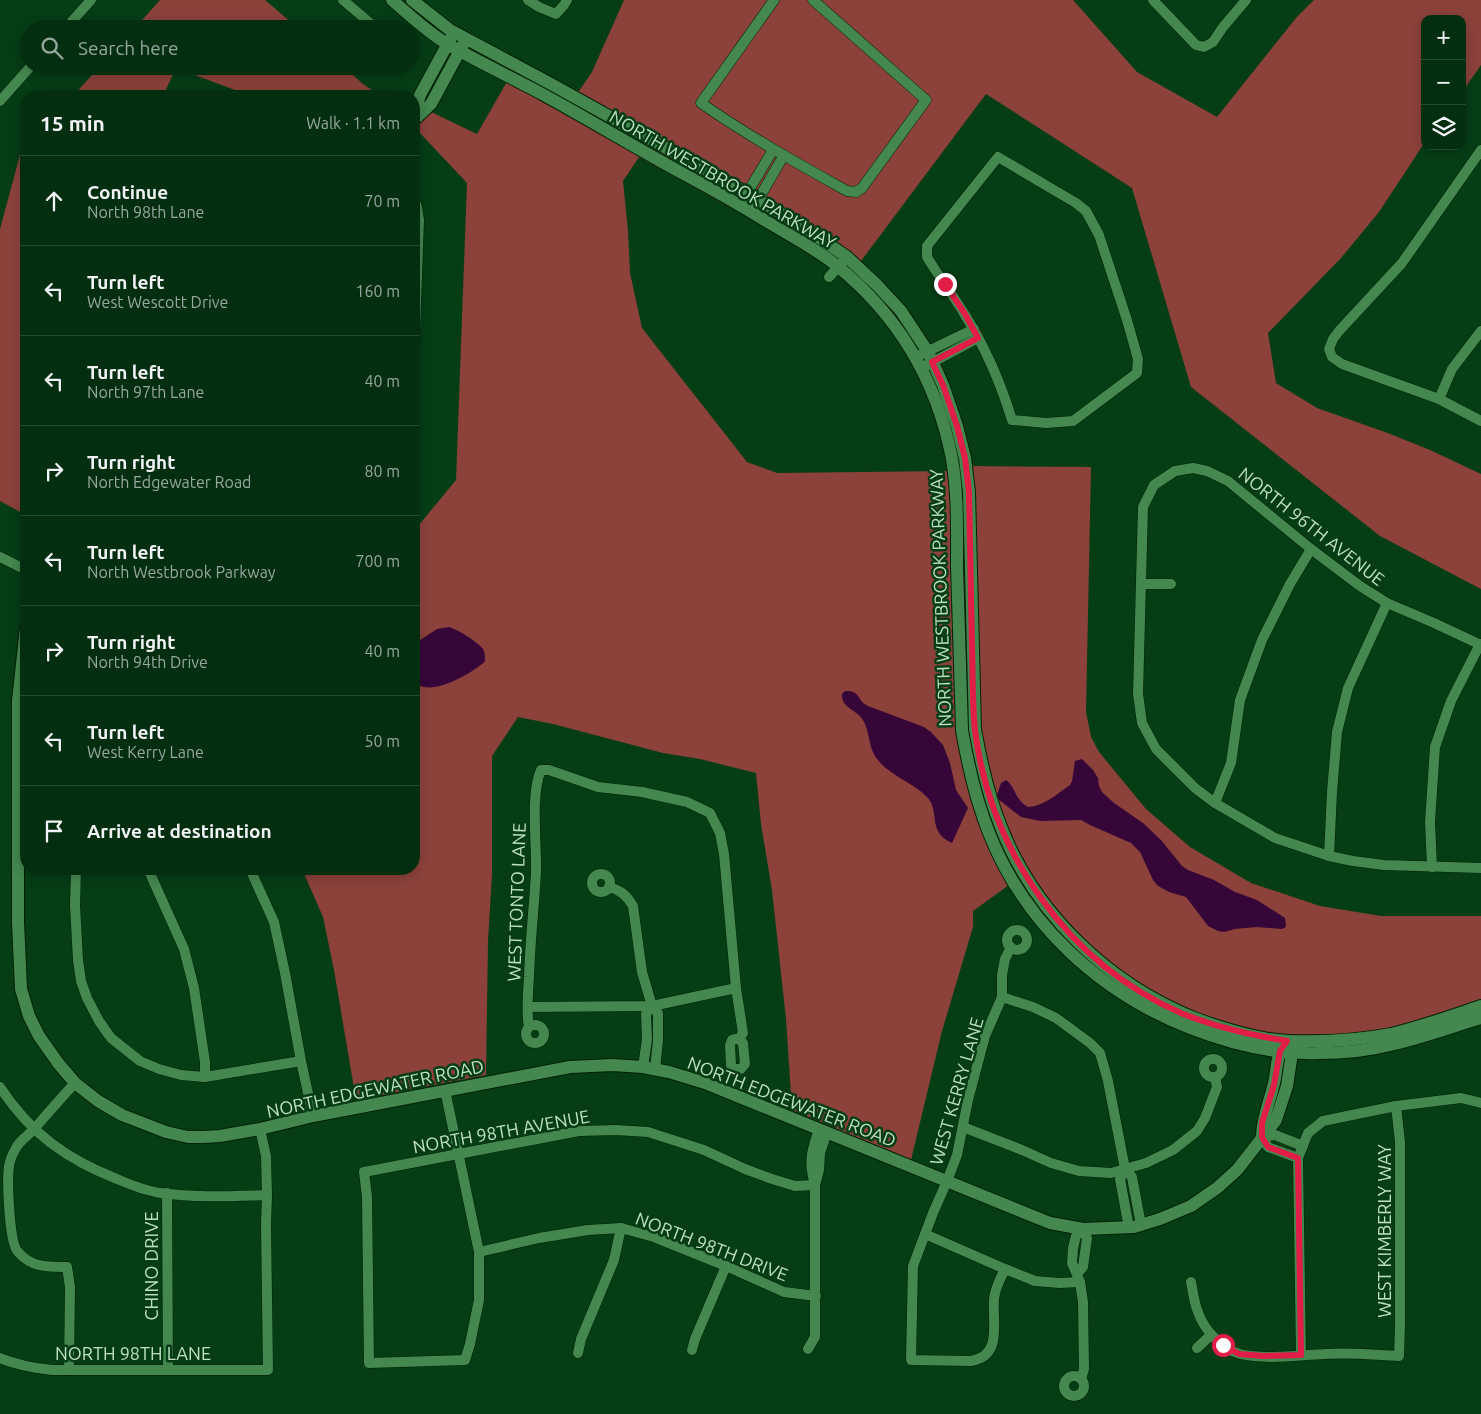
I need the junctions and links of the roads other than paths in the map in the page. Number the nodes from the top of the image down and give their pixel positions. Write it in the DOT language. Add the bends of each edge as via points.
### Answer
graph roads {
  1 [pos="91,0"];
  2 [pos="343,0"];
  3 [pos="392,0"];
  4 [pos="412,0"];
  5 [pos="528,0"];
  6 [pos="566,0"];
  7 [pos="774,0"];
  8 [pos="813,0"];
  9 [pos="1153,0"];
  10 [pos="1246,0"];
  11 [pos="73,20"];
  12 [pos="366,20"];
  13 [pos="416,20"];
  14 [pos="420,23"];
  15 [pos="454,32"];
  16 [pos="466,39"];
  17 [pos="448,44"];
  18 [pos="460,51"];
  19 [pos="24,75"];
  20 [pos="420,95"];
  21 [pos="0,101"];
  22 [pos="420,114"];
  23 [pos="773,150"];
  24 [pos="1480,153"];
  25 [pos="784,155"];
  26 [pos="753,197"];
  27 [pos="746,209"];
  28 [pos="843,262"];
  29 [pos="829,277"];
  30 [pos="1481,331"];
  31 [pos="976,333"];
  32 [pos="924,360"];
  33 [pos="1439,400"];
  34 [pos="1481,421"];
  35 [pos="965,458"];
  36 [pos="952,460"];
  37 [pos="957,539"];
  38 [pos="970,540"];
  39 [pos="1311,550"];
  40 [pos="0,556"];
  41 [pos="20,567"];
  42 [pos="1141,584"];
  43 [pos="1171,584"];
  44 [pos="1387,603"];
  45 [pos="966,643"];
  46 [pos="1480,644"];
  47 [pos="20,683"];
  48 [pos="20,744"];
  49 [pos="1215,804"];
  50 [pos="1329,856"];
  51 [pos="1432,867"];
  52 [pos="1481,868"];
  53 [pos="20,875"];
  54 [pos="76,875"];
  55 [pos="151,875"];
  56 [pos="253,875"];
  57 [pos="609,887"];
  58 [pos="1011,947"];
  59 [pos="736,988"];
  60 [pos="1002,997"];
  61 [pos="652,1006"];
  62 [pos="1481,1006"];
  63 [pos="528,1007"];
  64 [pos="1481,1018"];
  65 [pos="529,1027"];
  66 [pos="739,1039"];
  67 [pos="1286,1048"];
  68 [pos="301,1061"];
  69 [pos="649,1068"];
  70 [pos="1215,1077"];
  71 [pos="205,1078"];
  72 [pos="75,1083"];
  73 [pos="0,1087"];
  74 [pos="445,1090"];
  75 [pos="1481,1103"];
  76 [pos="1396,1106"];
  77 [pos="313,1116"];
  78 [pos="964,1127"];
  79 [pos="34,1129"];
  80 [pos="260,1130"];
  81 [pos="823,1130"];
  82 [pos="1262,1137"];
  83 [pos="1303,1146"];
  84 [pos="458,1154"];
  85 [pos="1298,1158"];
  86 [pos="1125,1169"];
  87 [pos="947,1181"];
  88 [pos="815,1185"];
  89 [pos="167,1193"];
  90 [pos="267,1195"];
  91 [pos="1135,1227"];
  92 [pos="621,1228"];
  93 [pos="1083,1229"];
  94 [pos="925,1234"];
  95 [pos="479,1252"];
  96 [pos="726,1266"];
  97 [pos="1005,1270"];
  98 [pos="1078,1278"];
  99 [pos="1191,1282"];
  100 [pos="816,1296"];
  101 [pos="1211,1335"];
  102 [pos="1197,1348"];
  103 [pos="692,1350"];
  104 [pos="808,1350"];
  105 [pos="578,1354"];
  106 [pos="1301,1355"];
  107 [pos="0,1358"];
  108 [pos="168,1369"];
  109 [pos="69,1370"];
  110 [pos="1081,1379"];
  1 -- 11 [label="street"];
  2 -- 12 [label="street"];
  3 -- 13 [label="street, NORTH WESTBROOK PARKWAY"];
  4 -- 15 [label="street, NORTH WESTBROOK PARKWAY"];
  5 -- 6 [label="street" via="556,14"];
  7 -- 23 [label="street" via="701,103"];
  8 -- 25 [label="street" via="926,100 856,192 847,191"];
  9 -- 10 [label="street" via="1196,45 1204,47 1213,42"];
  14 -- 17 [label="street, NORTH WESTBROOK PARKWAY"];
  15 -- 16 [label="street, NORTH WESTBROOK PARKWAY"];
  15 -- 17 [label="street"];
  16 -- 18 [label="street"];
  16 -- 26 [label="street, NORTH WESTBROOK PARKWAY"];
  17 -- 18 [label="street, NORTH WESTBROOK PARKWAY"];
  17 -- 20 [label="street"];
  18 -- 22 [label="street" via="430,104"];
  18 -- 27 [label="street, NORTH WESTBROOK PARKWAY"];
  19 -- 21 [label="street"];
  23 -- 25 [label="street"];
  23 -- 26 [label="street"];
  24 -- 33 [label="street" via="1402,263 1339,331 1329,349 1342,364"];
  25 -- 26 [label="street"];
  26 -- 27 [label="street"];
  26 -- 28 [label="street, NORTH WESTBROOK PARKWAY" via="805,228"];
  27 -- 28 [label="street, NORTH WESTBROOK PARKWAY"];
  28 -- 29 [label="street"];
  28 -- 32 [label="street, NORTH WESTBROOK PARKWAY" via="877,285 901,311"];
  30 -- 33 [label="street" via="1452,369"];
  31 -- 31 [label="street" via="1012,420 1073,421 1137,373 1138,359 1127,320 1100,235 1086,211 998,158 927,246 927,257"];
  31 -- 32 [label="street"];
  32 -- 35 [label="street, NORTH WESTBROOK PARKWAY" via="951,406"];
  32 -- 36 [label="street, NORTH WESTBROOK PARKWAY"];
  33 -- 34 [label="street"];
  35 -- 36 [label="street"];
  35 -- 38 [label="street, NORTH WESTBROOK PARKWAY"];
  36 -- 37 [label="street, NORTH WESTBROOK PARKWAY"];
  37 -- 38 [label="street"];
  37 -- 45 [label="street, NORTH WESTBROOK PARKWAY"];
  38 -- 45 [label="street, NORTH WESTBROOK PARKWAY"];
  39 -- 42 [label="street, NORTH 96TH AVENUE" via="1228,481 1193,468 1176,471 1154,485 1143,507"];
  39 -- 44 [label="street, NORTH 96TH AVENUE"];
  39 -- 49 [label="street" via="1262,640 1240,700 1231,762"];
  40 -- 41 [label="street"];
  42 -- 43 [label="street"];
  42 -- 49 [label="street" via="1138,694 1142,723 1156,749"];
  44 -- 46 [label="street, NORTH 96TH AVENUE"];
  44 -- 50 [label="street" via="1348,688 1337,732"];
  45 -- 67 [label="street, NORTH WESTBROOK PARKWAY" via="979,755 992,802 1014,855 1054,915 1099,962 1140,991 1206,1022 1258,1036"];
  46 -- 51 [label="street" via="1451,701 1435,747 1430,822"];
  47 -- 48 [label="street, NORTH EDGEWATER ROAD"];
  49 -- 50 [label="street" via="1275,838"];
  50 -- 51 [label="street" via="1384,865"];
  51 -- 52 [label="street"];
  53 -- 72 [label="street, NORTH EDGEWATER ROAD" via="21,989 29,1016 40,1036"];
  54 -- 71 [label="street" via="81,981 99,1021 111,1038 140,1061 181,1075"];
  55 -- 71 [label="street" via="184,949 194,988"];
  56 -- 68 [label="street" via="274,922"];
  57 -- 61 [label="street" via="618,889 633,906 642,972"];
  58 -- 60 [label="street, WEST KERRY LANE" via="1002,974"];
  59 -- 61 [label="street"];
  59 -- 63 [label="street, WEST TONTO LANE" via="724,854 720,834 710,814 687,802 598,787 541,770 537,779 536,872"];
  59 -- 66 [label="street" via="743,1033"];
  60 -- 78 [label="street, WEST KERRY LANE" via="985,1036"];
  60 -- 86 [label="street" via="1056,1018 1100,1053"];
  61 -- 63 [label="street"];
  61 -- 69 [label="street" via="658,1013 658,1040"];
  62 -- 67 [label="street, NORTH WESTBROOK PARKWAY" via="1391,1034"];
  63 -- 65 [label="street, WEST TONTO LANE"];
  64 -- 67 [label="street, NORTH WESTBROOK PARKWAY" via="1390,1046 1340,1052"];
  67 -- 82 [label="street, NORTH EDGEWATER ROAD" via="1262,1123"];
  68 -- 71 [label="street"];
  68 -- 77 [label="street"];
  69 -- 74 [label="street, NORTH EDGEWATER ROAD" via="613,1065 570,1067"];
  69 -- 81 [label="street, NORTH EDGEWATER ROAD" via="705,1083"];
  70 -- 86 [label="street" via="1217,1088 1197,1131 1172,1150"];
  72 -- 79 [label="street"];
  72 -- 80 [label="street, NORTH EDGEWATER ROAD" via="122,1115 166,1132 203,1137"];
  73 -- 79 [label="street" via="17,1112"];
  74 -- 77 [label="street, NORTH EDGEWATER ROAD"];
  74 -- 84 [label="street"];
  75 -- 76 [label="street" via="1461,1098"];
  76 -- 83 [label="street" via="1323,1121 1308,1133"];
  76 -- 106 [label="street, WEST KIMBERLY WAY" via="1400,1142 1398,1356"];
  77 -- 80 [label="street, NORTH EDGEWATER ROAD"];
  78 -- 86 [label="street" via="1050,1163 1079,1171 1111,1173"];
  78 -- 87 [label="street, WEST KERRY LANE"];
  79 -- 89 [label="street" via="64,1153 98,1172"];
  79 -- 109 [label="street" via="16,1146 9,1164 10,1218 16,1250 25,1259 53,1268 67,1267 70,1287"];
  80 -- 90 [label="street" via="266,1156"];
  81 -- 87 [label="street, NORTH EDGEWATER ROAD"];
  81 -- 88 [label="street"];
  82 -- 83 [label="street" via="1274,1135"];
  82 -- 85 [label="street" via="1268,1147"];
  82 -- 91 [label="street, NORTH EDGEWATER ROAD" via="1237,1170 1217,1188 1191,1206"];
  83 -- 85 [label="street"];
  84 -- 88 [label="street, NORTH 98TH AVENUE" via="579,1131 648,1132 704,1150 772,1179 795,1186"];
  84 -- 95 [label="street"];
  84 -- 95 [label="street, NORTH 98TH AVENUE" via="364,1172 369,1363 464,1360 479,1300"];
  85 -- 106 [label="street"];
  86 -- 91 [label="street" via="1132,1177"];
  87 -- 93 [label="street, NORTH EDGEWATER ROAD" via="1050,1223"];
  87 -- 94 [label="street, WEST KERRY LANE"];
  88 -- 100 [label="street"];
  89 -- 90 [label="street"];
  89 -- 108 [label="street, CHINO DRIVE"];
  90 -- 108 [label="street, NORTH 98TH LANE" via="268,1370"];
  91 -- 93 [label="street, NORTH EDGEWATER ROAD"];
  92 -- 95 [label="street, NORTH 98TH DRIVE" via="539,1238"];
  92 -- 96 [label="street, NORTH 98TH DRIVE" via="654,1237"];
  92 -- 105 [label="street" via="614,1260 581,1339"];
  93 -- 98 [label="street" via="1076,1236 1073,1248 1072,1263"];
  94 -- 97 [label="street"];
  94 -- 97 [label="street, WEST KERRY LANE" via="913,1266 910,1360 978,1360 986,1355 994,1336 996,1289"];
  96 -- 100 [label="street, NORTH 98TH DRIVE" via="784,1292"];
  96 -- 103 [label="street"];
  97 -- 98 [label="street" via="1035,1281 1059,1284"];
  98 -- 110 [label="street" via="1084,1332"];
  99 -- 101 [label="street" via="1197,1311"];
  100 -- 104 [label="street" via="816,1336"];
  101 -- 102 [label="street"];
  101 -- 106 [label="street" via="1239,1354"];
  107 -- 109 [label="street, NORTH 98TH LANE" via="34,1368"];
  108 -- 109 [label="street, NORTH 98TH LANE"];
}
